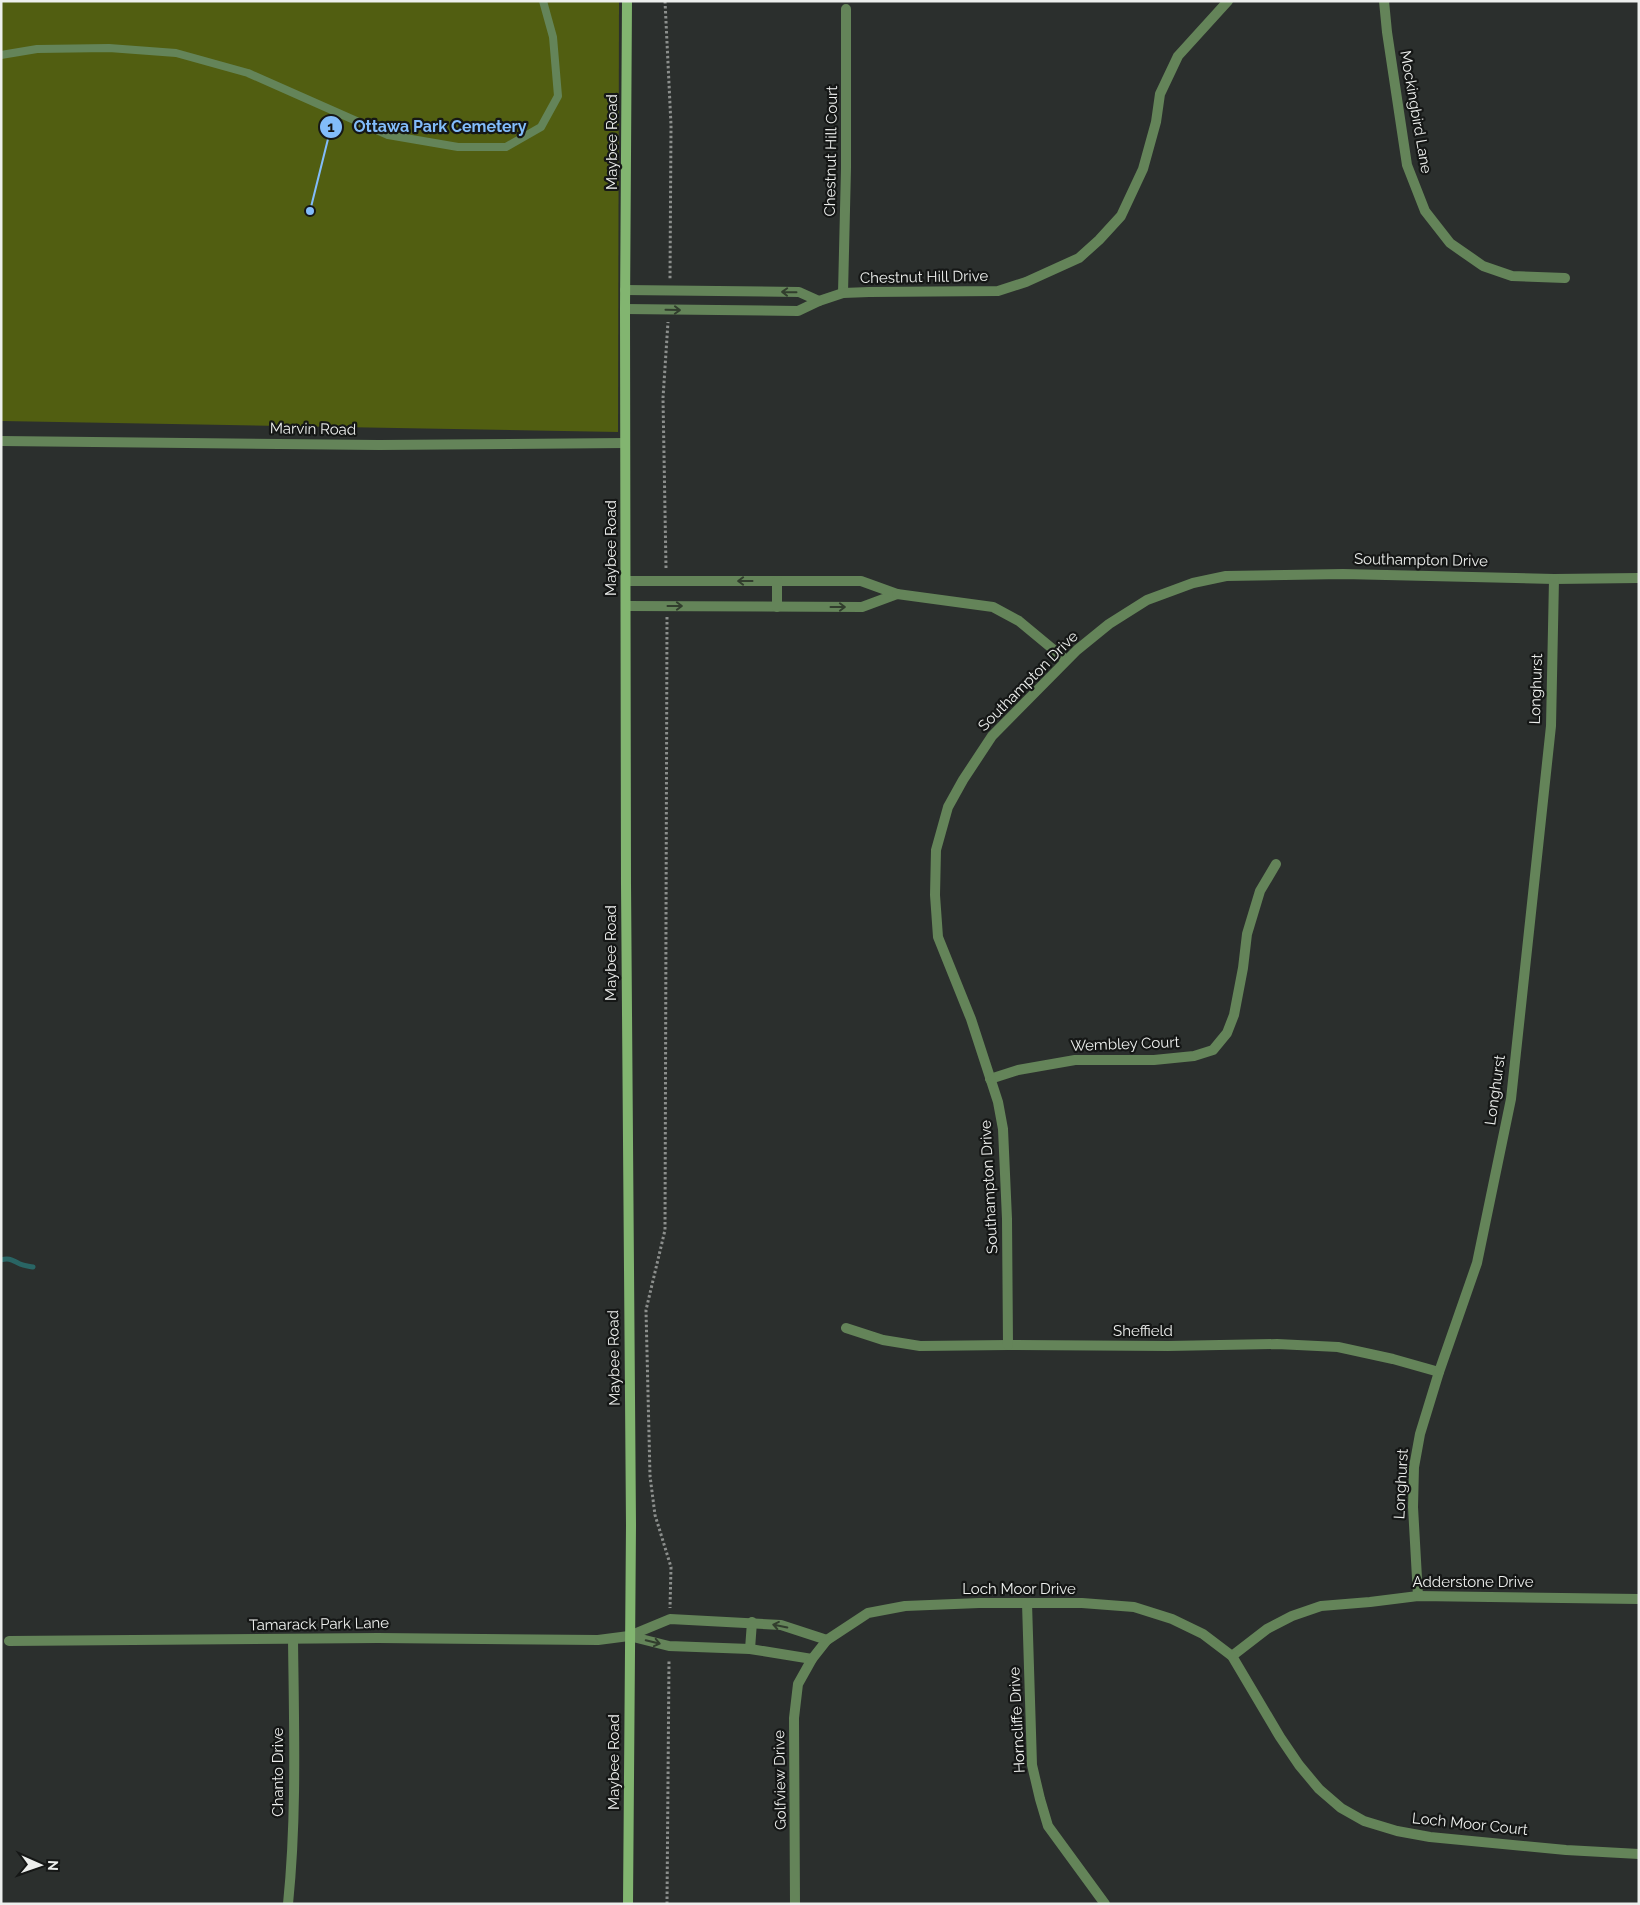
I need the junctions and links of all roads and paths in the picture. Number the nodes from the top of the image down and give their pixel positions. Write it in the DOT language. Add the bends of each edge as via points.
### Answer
graph roads {
  1 [pos="543,1"];
  2 [pos="627,1"];
  3 [pos="664,1"];
  4 [pos="1228,1"];
  5 [pos="1384,1"];
  6 [pos="846,9"];
  7 [pos="1,55"];
  8 [pos="1565,278"];
  9 [pos="625,290"];
  10 [pos="670,291"];
  11 [pos="734,291"];
  12 [pos="843,294"];
  13 [pos="819,301"];
  14 [pos="625,309"];
  15 [pos="669,310"];
  16 [pos="735,310"];
  17 [pos="1,441"];
  18 [pos="625,443"];
  19 [pos="1639,578"];
  20 [pos="1554,579"];
  21 [pos="626,581"];
  22 [pos="666,581"];
  23 [pos="776,581"];
  24 [pos="897,594"];
  25 [pos="626,606"];
  26 [pos="667,606"];
  27 [pos="777,606"];
  28 [pos="1066,660"];
  29 [pos="1276,864"];
  30 [pos="990,1079"];
  31 [pos="846,1328"];
  32 [pos="1008,1345"];
  33 [pos="1439,1372"];
  34 [pos="1418,1596"];
  35 [pos="1639,1600"];
  36 [pos="1027,1603"];
  37 [pos="670,1619"];
  38 [pos="752,1622"];
  39 [pos="629,1636"];
  40 [pos="293,1639"];
  41 [pos="827,1640"];
  42 [pos="9,1641"];
  43 [pos="669,1646"];
  44 [pos="750,1649"];
  45 [pos="1232,1656"];
  46 [pos="812,1659"];
  47 [pos="1639,1854"];
  48 [pos="288,1904"];
  49 [pos="628,1904"];
  50 [pos="667,1904"];
  51 [pos="795,1904"];
  52 [pos="1105,1904"];
  1 -- 7 [label="lane" via="553,36 558,96 541,127 506,146 458,147 388,135 248,73 176,53 110,48 37,49"];
  2 -- 9 [label="main road, Maybee Road"];
  3 -- 10 [label="path" via="671,125"];
  4 -- 12 [label="street, Chestnut Hill Drive" via="1178,56 1160,94 1143,168 1121,216 1079,258 998,291"];
  5 -- 8 [label="street, Mockingbird Lane" via="1408,165 1425,211 1450,243 1483,266 1512,276"];
  6 -- 12 [label="street, Chestnut Hill Court"];
  9 -- 10 [label="street"];
  9 -- 14 [label="main road, Maybee Road"];
  10 -- 11 [label="street"];
  13 -- 11 [label="street, one-way" via="800,292"];
  11 -- 16 [label="street"];
  12 -- 13 [label="street, Chestnut Hill Drive"];
  13 -- 16 [label="street, Chestnut Hill Drive" via="798,311"];
  14 -- 15 [label="street, Chestnut Hill Drive"];
  14 -- 18 [label="main road, Maybee Road"];
  15 -- 16 [label="street, Chestnut Hill Drive, one-way"];
  15 -- 22 [label="path" via="663,398"];
  17 -- 18 [label="street, Marvin Road" via="379,445"];
  18 -- 21 [label="main road, Maybee Road"];
  19 -- 20 [label="street, Southampton Drive"];
  20 -- 28 [label="street, Southampton Drive" via="1343,574 1226,576 1193,583 1146,600 1109,624"];
  20 -- 33 [label="street, Longhurst" via="1551,726 1511,1099 1477,1263"];
  21 -- 22 [label="street"];
  21 -- 25 [label="main road, Maybee Road"];
  23 -- 22 [label="street, one-way"];
  23 -- 24 [label="street" via="861,582"];
  23 -- 27 [label="street"];
  27 -- 24 [label="street, one-way" via="862,607"];
  24 -- 28 [label="street" via="993,607 1020,621"];
  25 -- 26 [label="street"];
  25 -- 39 [label="main road, Maybee Road"];
  26 -- 27 [label="street, one-way"];
  26 -- 37 [label="path" via="666,1230 646,1310 650,1476 655,1515 671,1566"];
  28 -- 30 [label="street, Southampton Drive" via="992,736 948,807 936,850 938,936"];
  29 -- 30 [label="street, Wembley Court" via="1260,891 1247,934 1228,1034 1213,1050 1194,1056 1154,1060 1075,1060 1018,1070"];
  30 -- 32 [label="street, Southampton Drive" via="1003,1129"];
  31 -- 32 [label="street, Sheffield" via="883,1340 920,1346"];
  32 -- 33 [label="street, Sheffield" via="1276,1344 1338,1347"];
  33 -- 34 [label="street, Longhurst" via="1420,1434 1414,1467 1414,1554"];
  34 -- 35 [label="street, Adderstone Drive"];
  34 -- 45 [label="street, Adderstone Drive" via="1321,1606 1266,1629"];
  36 -- 41 [label="street, Loch Moor Drive" via="905,1606 868,1613"];
  36 -- 45 [label="street, Loch Moor Drive" via="1134,1607 1172,1619 1203,1634"];
  36 -- 52 [label="street, Horncliffe Drive" via="1032,1765 1040,1799 1048,1826"];
  37 -- 38 [label="street"];
  37 -- 39 [label="street"];
  41 -- 38 [label="street, one-way" via="781,1625"];
  38 -- 44 [label="street"];
  39 -- 40 [label="street, Tamarack Park Lane" via="598,1640"];
  39 -- 43 [label="street, one-way"];
  39 -- 49 [label="main road, Maybee Road"];
  40 -- 42 [label="street, Tamarack Park Lane"];
  40 -- 48 [label="street, Chanto Drive" via="294,1758"];
  41 -- 46 [label="street, Loch Moor Drive"];
  43 -- 44 [label="street"];
  43 -- 50 [label="path"];
  44 -- 46 [label="street"];
  45 -- 47 [label="street, Loch Moor Court" via="1299,1765 1319,1790 1364,1821 1430,1837"];
  46 -- 51 [label="street, Golfview Drive" via="798,1684 794,1718"];
}
